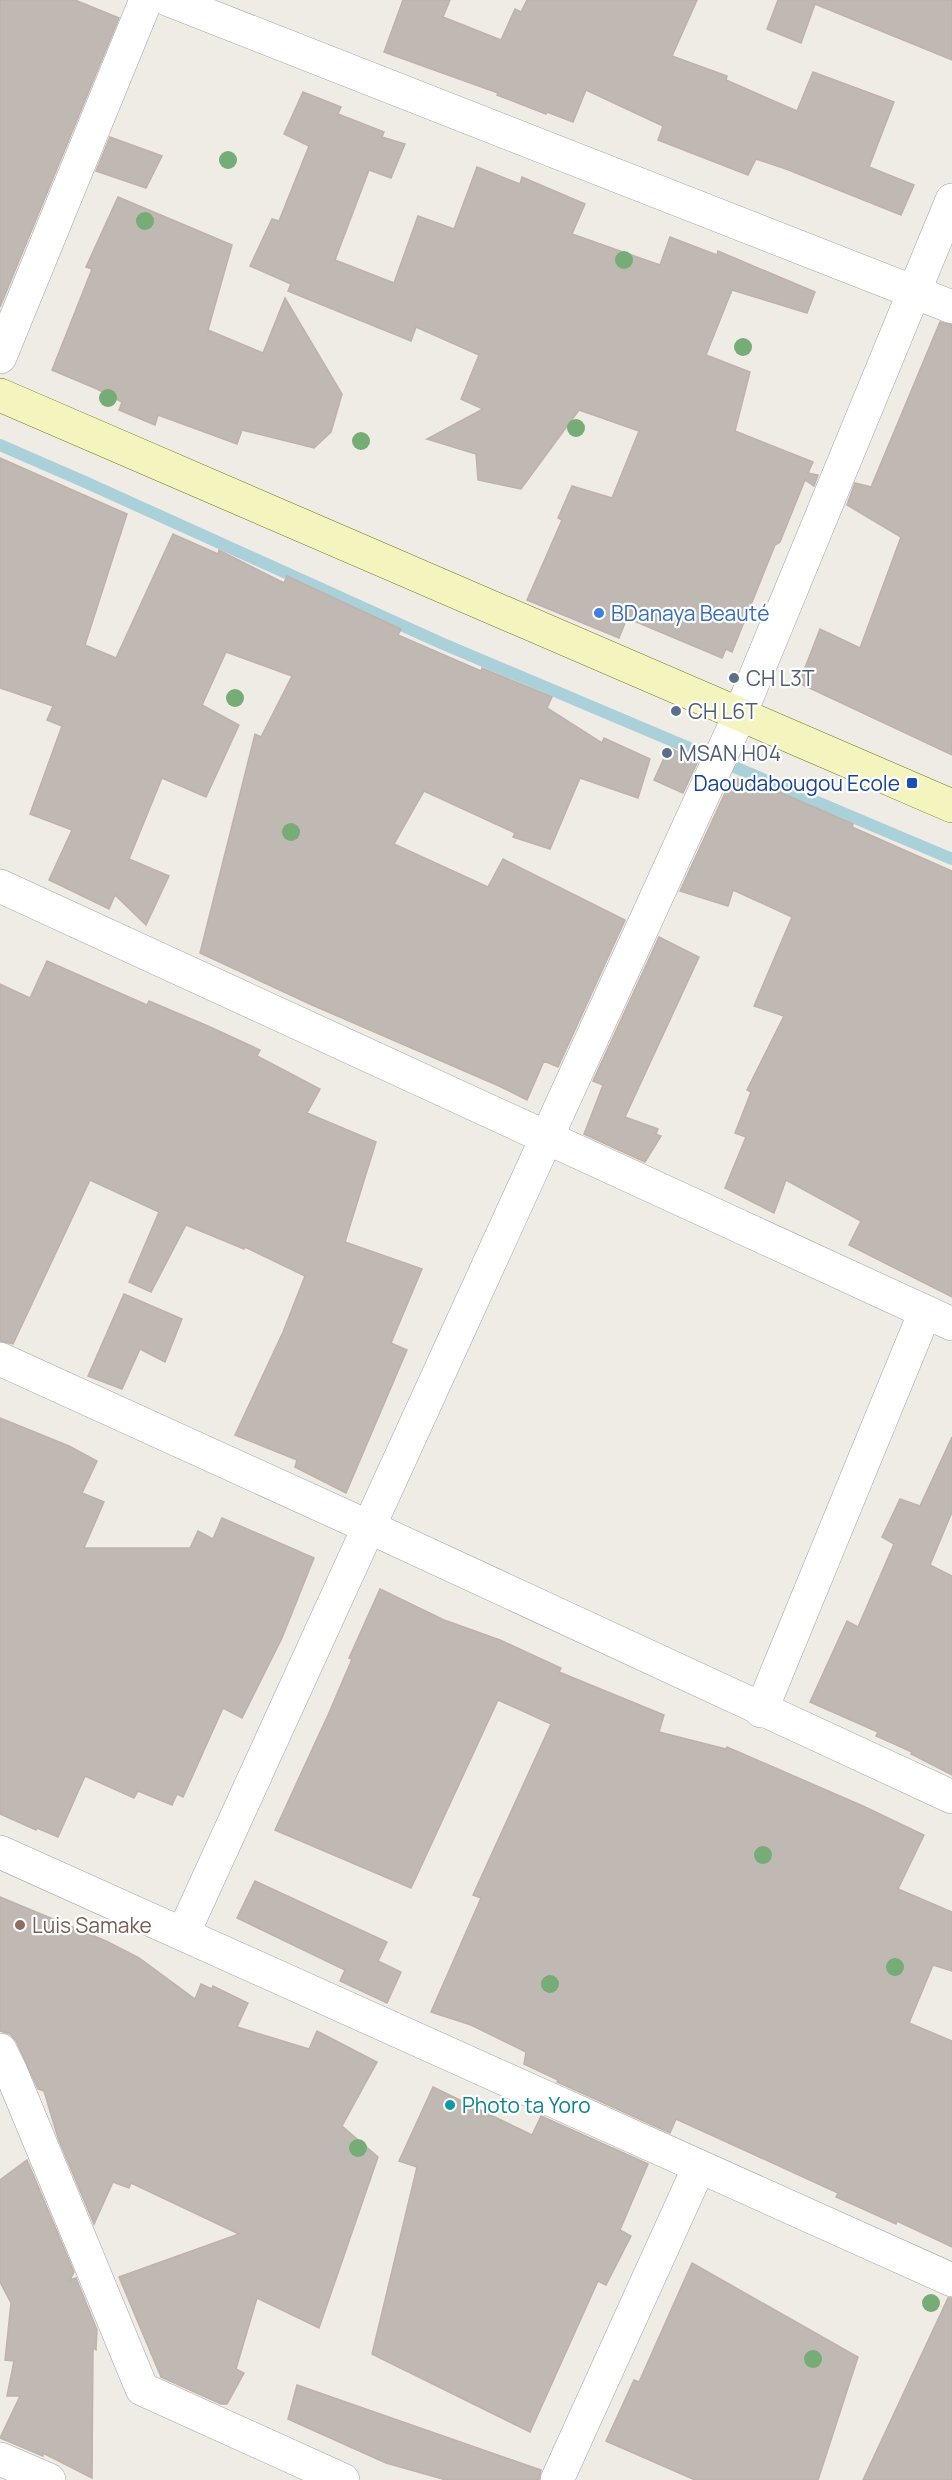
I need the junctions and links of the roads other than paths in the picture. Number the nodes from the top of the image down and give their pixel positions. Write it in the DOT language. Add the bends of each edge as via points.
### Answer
graph roads {
  1 [pos="146,0"];
  2 [pos="169,0"];
  3 [pos="952,201"];
  4 [pos="915,293"];
  5 [pos="952,308"];
  6 [pos="0,357"];
  7 [pos="0,395"];
  8 [pos="740,714"];
  9 [pos="952,806"];
  10 [pos="0,886"];
  11 [pos="548,1139"];
  12 [pos="938,1318"];
  13 [pos="0,1359"];
  14 [pos="371,1528"];
  15 [pos="761,1711"];
  16 [pos="952,1797"];
  17 [pos="0,1852"];
  18 [pos="183,1935"];
  19 [pos="4,2063"];
  20 [pos="699,2167"];
  21 [pos="952,2280"];
  22 [pos="0,2459"];
  23 [pos="49,2480"];
  24 [pos="343,2480"];
  25 [pos="557,2480"];
  1 -- 6 [label="street"];
  2 -- 4 [label="street"];
  3 -- 4 [label="street"];
  4 -- 5 [label="street"];
  4 -- 8 [label="street"];
  7 -- 8 [label="street"];
  8 -- 9 [label="street"];
  8 -- 11 [label="street"];
  10 -- 11 [label="street"];
  11 -- 12 [label="street"];
  11 -- 14 [label="street"];
  12 -- 15 [label="street"];
  13 -- 14 [label="street"];
  14 -- 15 [label="street"];
  14 -- 18 [label="street"];
  15 -- 16 [label="street"];
  17 -- 18 [label="street"];
  18 -- 20 [label="street"];
  19 -- 24 [label="street" via="142,2389"];
  20 -- 21 [label="street"];
  20 -- 25 [label="street"];
  22 -- 23 [label="street"];
}
